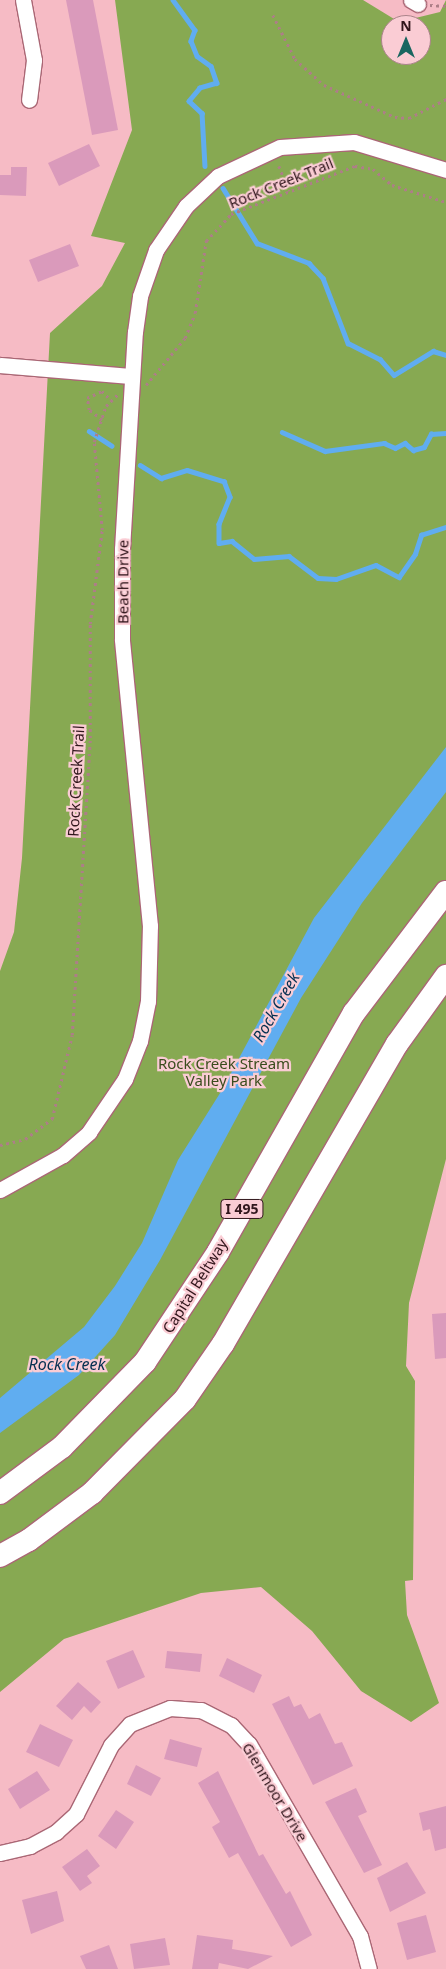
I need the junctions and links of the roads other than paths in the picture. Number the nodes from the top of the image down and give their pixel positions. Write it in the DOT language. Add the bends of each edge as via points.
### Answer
graph roads {
  1 [pos="23,0"];
  2 [pos="29,100"];
  3 [pos="446,170"];
  4 [pos="0,365"];
  5 [pos="135,382"];
  6 [pos="446,892"];
  7 [pos="446,976"];
  8 [pos="0,1190"];
  9 [pos="0,1493"];
  10 [pos="0,1556"];
  11 [pos="0,1853"];
  12 [pos="369,1969"];
  1 -- 2 [label="street" via="34,60"];
  3 -- 5 [label="street, Beach Drive" via="380,147 329,140 280,147 236,164 186,206 156,250 140,296"];
  4 -- 5 [label="street"];
  5 -- 8 [label="street, Beach Drive" via="122,639 149,907 148,1001 140,1041 126,1079 88,1132 63,1155"];
  6 -- 9 [label="highway, Capital Beltway / I 495" via="354,1013 218,1252 151,1354 62,1447"];
  7 -- 10 [label="highway" via="397,1044 227,1336 184,1399 92,1493 29,1540"];
  11 -- 12 [label="street, Glenmoor Drive" via="38,1841 76,1814 111,1745 130,1724 170,1708 201,1710 231,1725 249,1744 360,1936"];
}
